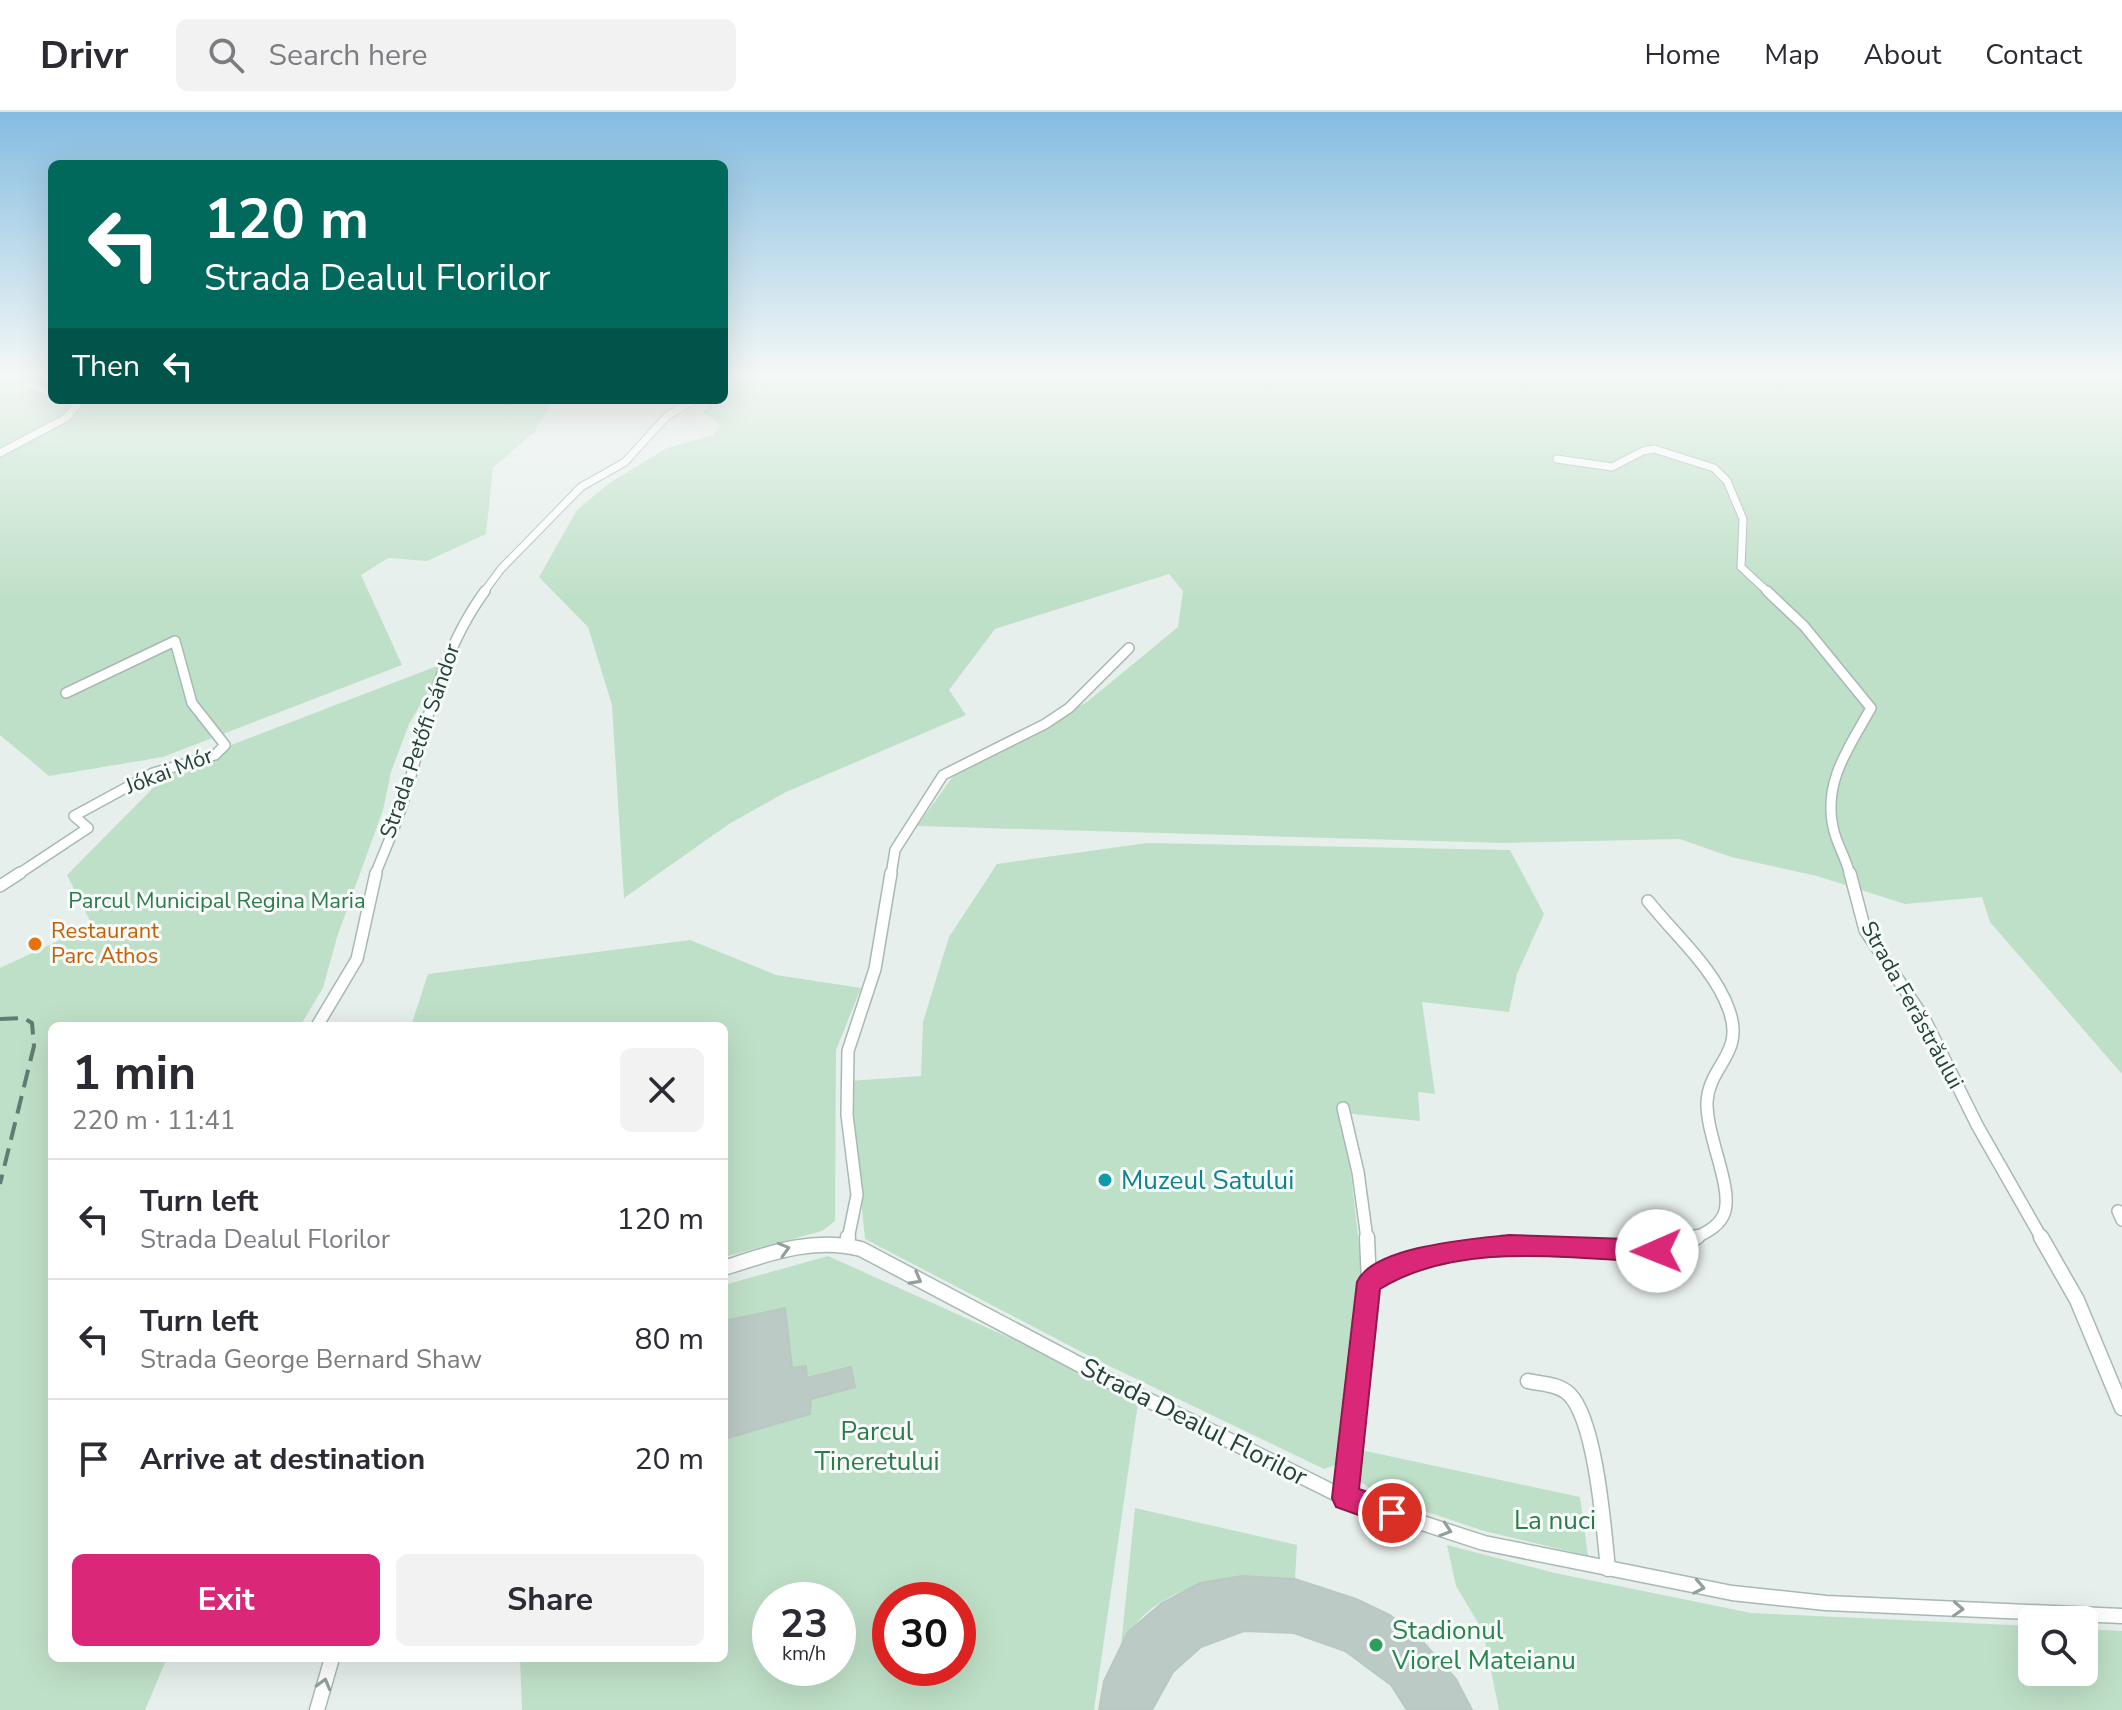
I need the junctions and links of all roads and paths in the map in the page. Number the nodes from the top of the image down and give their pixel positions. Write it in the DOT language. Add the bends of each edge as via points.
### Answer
graph roads {
  1 [pos="637,449"];
  2 [pos="1557,459"];
  3 [pos="1129,648"];
  4 [pos="66,693"];
  5 [pos="0,886"];
  6 [pos="1648,901"];
  7 [pos="319,1022"];
  8 [pos="1343,1108"];
  9 [pos="847,1244"];
  10 [pos="728,1267"];
  11 [pos="1369,1282"];
  12 [pos="1528,1381"];
  13 [pos="2122,1408"];
  14 [pos="1345,1498"];
  15 [pos="1608,1569"];
  16 [pos="2122,1616"];
  17 [pos="331,1662"];
  18 [pos="317,1710"];
  1 -- 7 [label="street, Strada Petőfi Sándor" via="625,462 581,487 501,569 465,618 439,678 401,809 371,884 357,959"];
  2 -- 13 [label="street, Strada Ferăstrăului" via="1612,467 1643,451 1659,450 1704,462 1722,473 1743,519 1741,567 1812,634 1871,708 1834,776 1830,802 1833,829 1865,930 1925,1020 1977,1125 2077,1300"];
  3 -- 9 [label="street" via="1069,708 943,775 895,850 875,969 848,1051 847,1115 857,1195"];
  4 -- 5 [label="street, Jókai Mór" via="175,641 192,703 224,743 223,749 153,773 74,816 88,828"];
  6 -- 11 [label="street" via="1722,995 1734,1021 1730,1054 1708,1093 1708,1135 1726,1202 1716,1226 1691,1243 1657,1251 1530,1245 1452,1252 1397,1265"];
  8 -- 11 [label="street" via="1361,1172"];
  10 -- 9 [label="street, Strada Dealul Florilor, one-way" via="801,1244"];
  9 -- 14 [label="street, Strada Dealul Florilor, one-way"];
  11 -- 14 [label="street"];
  12 -- 15 [label="street" via="1568,1393 1581,1412"];
  14 -- 15 [label="street, Strada Dealul Florilor, one-way" via="1484,1543"];
  15 -- 16 [label="street, Strada Dealul Florilor, one-way" via="1732,1593 1826,1603"];
  18 -- 17 [label="street, one-way"];
}
